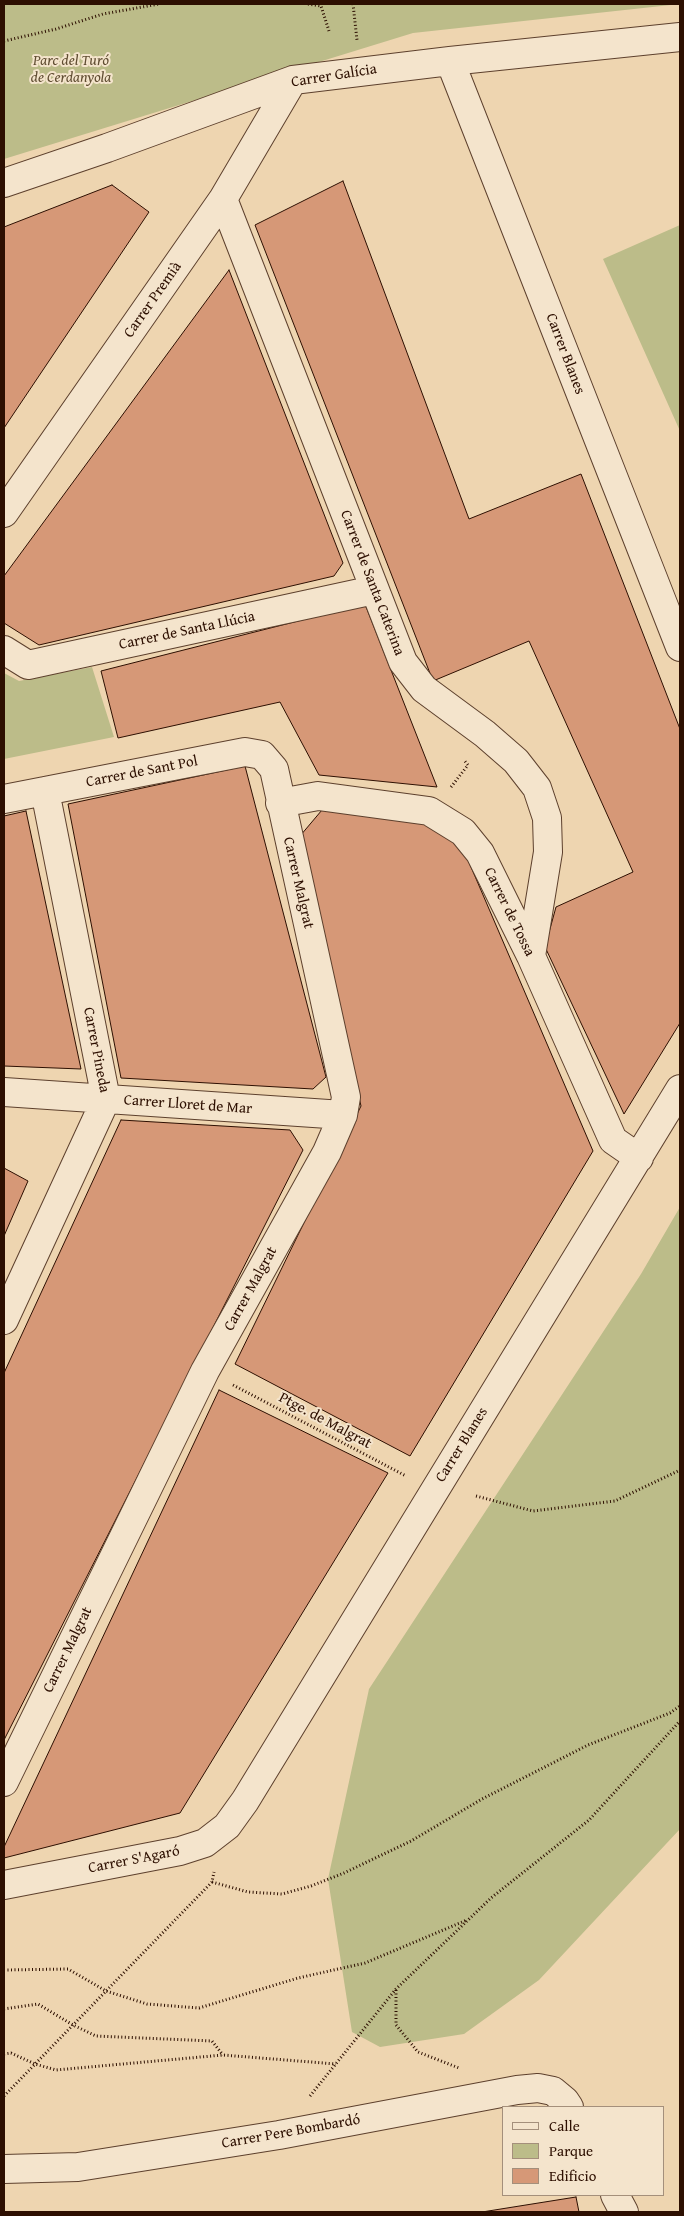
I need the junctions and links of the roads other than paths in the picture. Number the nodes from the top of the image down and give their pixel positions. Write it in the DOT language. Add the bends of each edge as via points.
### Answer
graph roads {
  1 [pos="680,37"];
  2 [pos="450,61"];
  3 [pos="293,80"];
  4 [pos="4,183"];
  5 [pos="223,199"];
  6 [pos="4,513"];
  7 [pos="374,590"];
  8 [pos="680,647"];
  9 [pos="4,650"];
  10 [pos="274,769"];
  11 [pos="44,791"];
  12 [pos="4,799"];
  13 [pos="280,802"];
  14 [pos="531,956"];
  15 [pos="680,1089"];
  16 [pos="4,1092"];
  17 [pos="106,1099"];
  18 [pos="343,1115"];
  19 [pos="639,1158"];
  20 [pos="4,1320"];
  21 [pos="4,1782"];
  22 [pos="245,1801"];
  23 [pos="4,1885"];
  24 [pos="569,2106"];
  25 [pos="4,2169"];
  26 [pos="616,2196"];
  27 [pos="624,2212"];
  1 -- 2 [label="street, Carrer Galícia"];
  2 -- 3 [label="street, Carrer Galícia"];
  2 -- 8 [label="street, Carrer Blanes"];
  3 -- 4 [label="street, Carrer Galícia"];
  3 -- 5 [label="street, Carrer Premià"];
  5 -- 6 [label="street, Carrer Premià"];
  5 -- 7 [label="street, Carrer de Santa Caterina"];
  7 -- 9 [label="street, Carrer de Santa Llúcia" via="28,665"];
  7 -- 14 [label="street, Carrer de Santa Caterina" via="403,662 424,690 485,734 516,761 537,788 547,818 548,852"];
  10 -- 11 [label="street, Carrer de Sant Pol" via="262,755 246,752"];
  10 -- 13 [label="street, Carrer Malgrat"];
  11 -- 12 [label="street, Carrer de Sant Pol"];
  11 -- 17 [label="street, Carrer Pineda"];
  13 -- 14 [label="street, Carrer de Tossa" via="318,796 429,811 463,832 480,853"];
  13 -- 18 [label="street, Carrer Malgrat" via="346,1097"];
  14 -- 19 [label="street, Carrer de Tossa" via="613,1140"];
  15 -- 19 [label="street, Carrer Blanes"];
  16 -- 17 [label="street, Carrer Lloret de Mar"];
  17 -- 18 [label="street, Carrer Lloret de Mar"];
  17 -- 20 [label="street, Carrer Pineda"];
  18 -- 21 [label="street, Carrer Malgrat" via="327,1152 205,1371"];
  19 -- 22 [label="street, Carrer Blanes"];
  22 -- 23 [label="street, Carrer S'Agaró" via="227,1826 205,1843 180,1851"];
  24 -- 25 [label="street, Carrer Pere Bombardó" via="554,2091 538,2088 517,2090 279,2135 78,2168"];
  26 -- 27 [label="street"];
}
